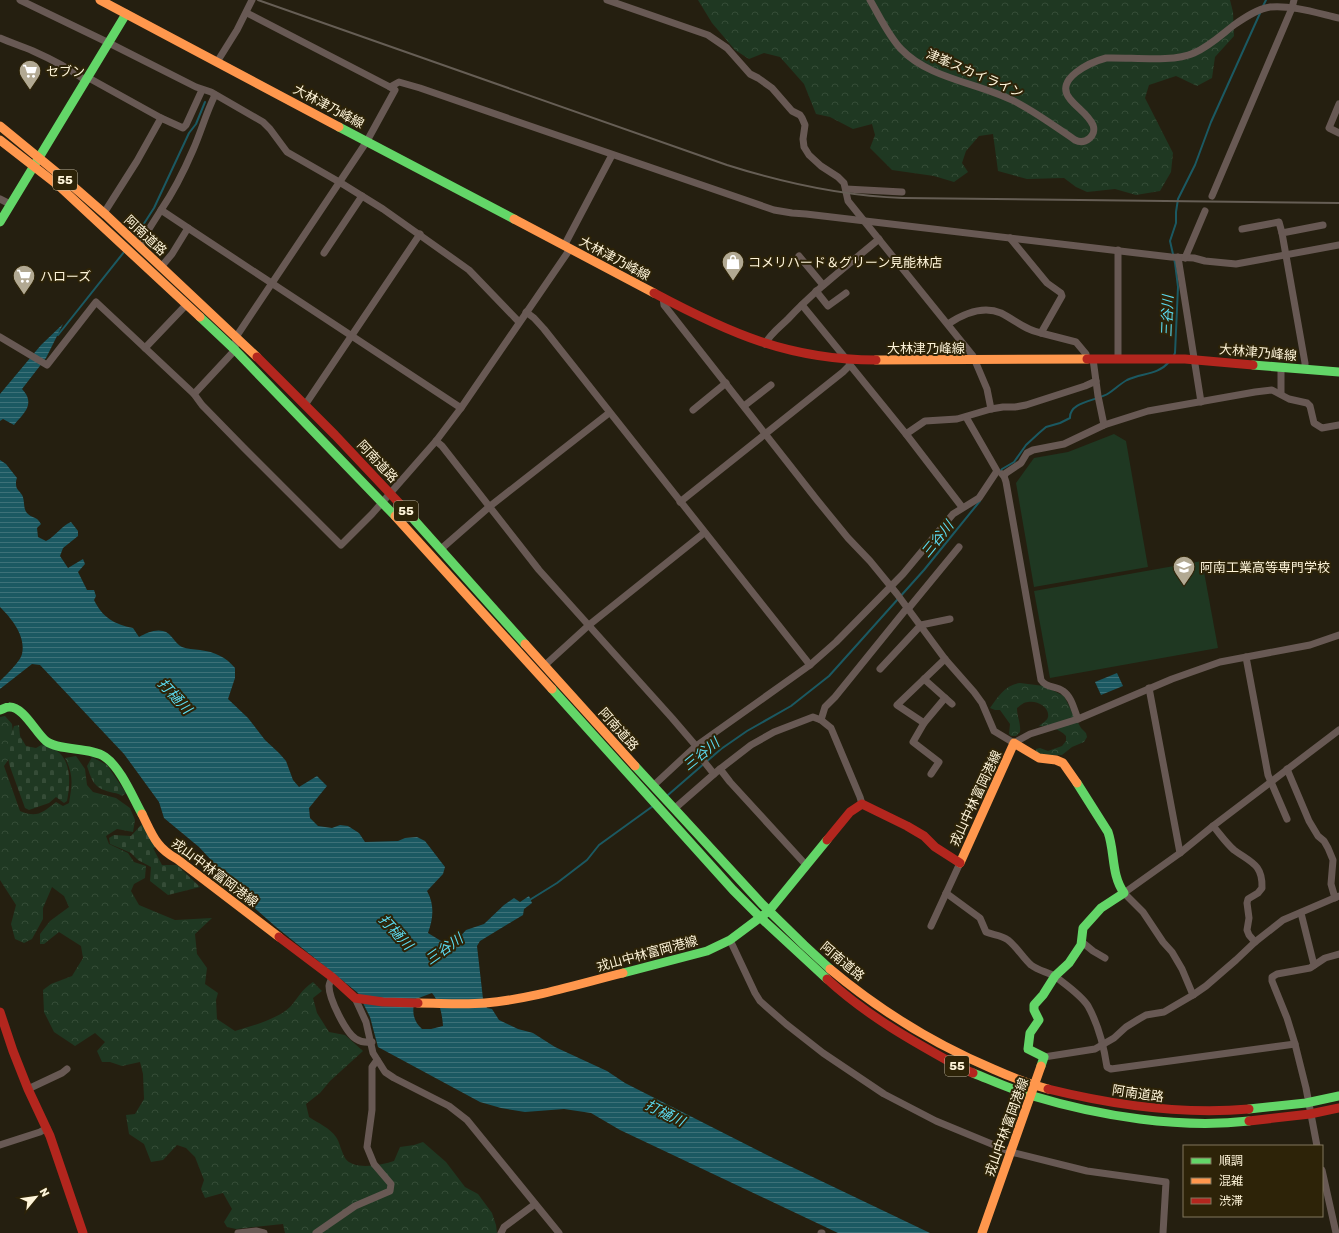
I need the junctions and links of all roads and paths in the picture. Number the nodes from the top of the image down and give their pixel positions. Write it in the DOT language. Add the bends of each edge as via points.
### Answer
graph roads {
  1 [pos="20,0"];
  2 [pos="100,0"];
  3 [pos="252,0"];
  4 [pos="607,0"];
  5 [pos="870,0"];
  6 [pos="1294,0"];
  7 [pos="1292,8"];
  8 [pos="247,12"];
  9 [pos="126,14"];
  10 [pos="1339,18"];
  11 [pos="0,38"];
  12 [pos="109,43"];
  13 [pos="217,62"];
  14 [pos="86,79"];
  15 [pos="390,86"];
  16 [pos="202,90"];
  17 [pos="215,95"];
  18 [pos="1339,104"];
  19 [pos="161,118"];
  20 [pos="0,126"];
  21 [pos="1339,133"];
  22 [pos="0,140"];
  23 [pos="367,141"];
  24 [pos="612,155"];
  25 [pos="39,157"];
  26 [pos="34,166"];
  27 [pos="341,183"];
  28 [pos="846,189"];
  29 [pos="902,192"];
  30 [pos="362,196"];
  31 [pos="1212,196"];
  32 [pos="0,199"];
  33 [pos="10,204"];
  34 [pos="161,210"];
  35 [pos="1205,211"];
  36 [pos="104,213"];
  37 [pos="864,221"];
  38 [pos="0,222"];
  39 [pos="1323,225"];
  40 [pos="188,228"];
  41 [pos="1242,229"];
  42 [pos="1282,233"];
  43 [pos="420,234"];
  44 [pos="1010,238"];
  45 [pos="879,239"];
  46 [pos="1339,245"];
  47 [pos="139,247"];
  48 [pos="567,247"];
  49 [pos="1118,250"];
  50 [pos="324,253"];
  51 [pos="1285,255"];
  52 [pos="799,256"];
  53 [pos="1177,257"];
  54 [pos="161,267"];
  55 [pos="273,283"];
  56 [pos="823,284"];
  57 [pos="816,292"];
  58 [pos="846,293"];
  59 [pos="663,298"];
  60 [pos="186,305"];
  61 [pos="802,305"];
  62 [pos="526,312"];
  63 [pos="519,322"];
  64 [pos="948,324"];
  65 [pos="1041,333"];
  66 [pos="352,335"];
  67 [pos="0,337"];
  68 [pos="236,337"];
  69 [pos="765,344"];
  70 [pos="145,348"];
  71 [pos="235,350"];
  72 [pos="1090,359"];
  73 [pos="1118,359"];
  74 [pos="1194,360"];
  75 [pos="975,361"];
  76 [pos="849,362"];
  77 [pos="1281,367"];
  78 [pos="1304,369"];
  79 [pos="1339,372"];
  80 [pos="1096,381"];
  81 [pos="726,383"];
  82 [pos="771,385"];
  83 [pos="194,394"];
  84 [pos="1281,394"];
  85 [pos="1201,402"];
  86 [pos="305,405"];
  87 [pos="744,406"];
  88 [pos="461,408"];
  89 [pos="991,408"];
  90 [pos="693,410"];
  91 [pos="609,413"];
  92 [pos="966,417"];
  93 [pos="1104,425"];
  94 [pos="1339,425"];
  95 [pos="766,434"];
  96 [pos="906,434"];
  97 [pos="436,441"];
  98 [pos="1000,473"];
  99 [pos="390,494"];
  100 [pos="383,502"];
  101 [pos="680,502"];
  102 [pos="489,507"];
  103 [pos="962,507"];
  104 [pos="704,532"];
  105 [pos="959,547"];
  106 [pos="441,549"];
  107 [pos="890,586"];
  108 [pos="906,607"];
  109 [pos="950,619"];
  110 [pos="589,625"];
  111 [pos="921,625"];
  112 [pos="1339,635"];
  113 [pos="1246,657"];
  114 [pos="945,659"];
  115 [pos="810,665"];
  116 [pos="544,666"];
  117 [pos="880,669"];
  118 [pos="924,679"];
  119 [pos="1149,688"];
  120 [pos="945,698"];
  121 [pos="952,704"];
  122 [pos="0,710"];
  123 [pos="1078,719"];
  124 [pos="821,720"];
  125 [pos="924,723"];
  126 [pos="1339,730"];
  127 [pos="1014,743"];
  128 [pos="696,750"];
  129 [pos="1287,769"];
  130 [pos="715,771"];
  131 [pos="931,774"];
  132 [pos="1271,782"];
  133 [pos="655,788"];
  134 [pos="862,804"];
  135 [pos="673,808"];
  136 [pos="1287,819"];
  137 [pos="1213,826"];
  138 [pos="1180,853"];
  139 [pos="960,863"];
  140 [pos="806,865"];
  141 [pos="946,893"];
  142 [pos="1124,893"];
  143 [pos="1337,897"];
  144 [pos="769,911"];
  145 [pos="1301,913"];
  146 [pos="761,918"];
  147 [pos="931,926"];
  148 [pos="730,940"];
  149 [pos="1082,942"];
  150 [pos="1255,942"];
  151 [pos="1339,954"];
  152 [pos="1105,958"];
  153 [pos="1314,965"];
  154 [pos="1055,976"];
  155 [pos="332,977"];
  156 [pos="1193,995"];
  157 [pos="356,998"];
  158 [pos="0,1012"];
  159 [pos="372,1042"];
  160 [pos="1104,1044"];
  161 [pos="1295,1044"];
  162 [pos="1044,1057"];
  163 [pos="376,1060"];
  164 [pos="67,1070"];
  165 [pos="1036,1086"];
  166 [pos="28,1089"];
  167 [pos="1032,1096"];
  168 [pos="1339,1096"];
  169 [pos="1308,1103"];
  170 [pos="1339,1108"];
  171 [pos="1310,1114"];
  172 [pos="47,1128"];
  173 [pos="0,1145"];
  174 [pos="1317,1145"];
  175 [pos="1011,1152"];
  176 [pos="1323,1174"];
  177 [pos="535,1204"];
  178 [pos="83,1233"];
  179 [pos="238,1233"];
  180 [pos="264,1233"];
  181 [pos="316,1233"];
  182 [pos="501,1233"];
  183 [pos="559,1233"];
  184 [pos="982,1233"];
  185 [pos="1163,1233"];
  186 [pos="1336,1233"];
  1 -- 12 [label="street"];
  2 -- 9 [label="main road, 大林津乃峰線"];
  3 -- 8 [label="street"];
  4 -- 28 [label="street" via="708,35 727,48 750,74 772,88 792,111 800,115 805,125 804,147 821,166 844,183"];
  5 -- 7 [label="street, 津峯スカイライン" via="892,38 902,50 920,63 934,71 1016,102 1082,142 1092,136 1094,128 1090,119 1067,93 1067,83 1074,74 1106,58 1177,57 1193,54 1254,13 1269,7"];
  6 -- 7 [label="street"];
  7 -- 10 [label="street, 津峯スカイライン"];
  7 -- 31 [label="street"];
  8 -- 13 [label="street"];
  8 -- 15 [label="street"];
  9 -- 12 [label="main road"];
  9 -- 13 [label="main road, 大林津乃峰線"];
  11 -- 14 [label="street" via="31,50"];
  12 -- 14 [label="main road"];
  12 -- 16 [label="street"];
  13 -- 23 [label="main road, 大林津乃峰線"];
  14 -- 19 [label="street"];
  14 -- 25 [label="main road"];
  15 -- 23 [label="street" via="395,90"];
  15 -- 24 [label="street" via="399,82 415,86"];
  16 -- 17 [label="street"];
  16 -- 19 [label="street" via="183,128"];
  17 -- 27 [label="street" via="263,122 287,152"];
  17 -- 34 [label="street" via="181,176"];
  18 -- 21 [label="street" via="1329,128"];
  19 -- 36 [label="street"];
  20 -- 25 [label="main road, 阿南道路 / 55"];
  22 -- 26 [label="main road, 阿南道路 / 55"];
  23 -- 27 [label="street"];
  23 -- 48 [label="main road, 大林津乃峰線"];
  24 -- 37 [label="street" via="774,210"];
  24 -- 48 [label="street"];
  25 -- 26 [label="main road"];
  25 -- 36 [label="main road, 阿南道路 / 55"];
  26 -- 33 [label="main road"];
  26 -- 60 [label="main road, 阿南道路 / 55" via="59,186"];
  27 -- 30 [label="street"];
  27 -- 55 [label="street"];
  28 -- 29 [label="street"];
  28 -- 37 [label="street" via="848,201"];
  30 -- 43 [label="street"];
  30 -- 50 [label="street"];
  32 -- 33 [label="street"];
  33 -- 38 [label="main road"];
  34 -- 40 [label="street"];
  34 -- 47 [label="street"];
  35 -- 53 [label="street"];
  36 -- 47 [label="main road, 阿南道路 / 55"];
  37 -- 44 [label="street"];
  37 -- 45 [label="street"];
  39 -- 42 [label="street"];
  40 -- 54 [label="street"];
  40 -- 55 [label="street"];
  41 -- 42 [label="street" via="1279,222"];
  42 -- 51 [label="street"];
  43 -- 63 [label="street" via="469,270"];
  43 -- 66 [label="street"];
  44 -- 49 [label="street"];
  44 -- 65 [label="street" via="1047,283 1062,296"];
  45 -- 56 [label="street"];
  45 -- 64 [label="street"];
  46 -- 51 [label="street"];
  47 -- 54 [label="main road, 阿南道路 / 55"];
  48 -- 59 [label="main road, 大林津乃峰線"];
  48 -- 62 [label="street"];
  49 -- 53 [label="street"];
  49 -- 73 [label="street"];
  51 -- 53 [label="street" via="1236,264"];
  51 -- 78 [label="street"];
  52 -- 56 [label="street"];
  53 -- 74 [label="street"];
  54 -- 68 [label="main road, 阿南道路 / 55"];
  55 -- 66 [label="street"];
  55 -- 68 [label="street"];
  56 -- 57 [label="street"];
  57 -- 58 [label="street" via="828,306"];
  57 -- 61 [label="street"];
  59 -- 69 [label="main road, 大林津乃峰線" via="719,327"];
  59 -- 81 [label="street" via="664,304"];
  60 -- 70 [label="street"];
  60 -- 71 [label="main road, 阿南道路 / 55"];
  61 -- 69 [label="street"];
  61 -- 76 [label="street"];
  62 -- 63 [label="street"];
  62 -- 91 [label="street" via="544,329"];
  63 -- 88 [label="street"];
  64 -- 65 [label="street" via="974,311 992,311 1001,313 1033,332"];
  64 -- 75 [label="street"];
  65 -- 72 [label="street" via="1076,342"];
  66 -- 86 [label="street"];
  66 -- 88 [label="street"];
  67 -- 70 [label="street" via="47,366 96,302"];
  68 -- 71 [label="street"];
  68 -- 86 [label="main road, 阿南道路 / 55"];
  69 -- 76 [label="main road, 大林津乃峰線"];
  70 -- 83 [label="street"];
  71 -- 83 [label="street"];
  71 -- 100 [label="main road, 阿南道路 / 55"];
  72 -- 73 [label="main road, 大林津乃峰線"];
  72 -- 75 [label="main road, 大林津乃峰線"];
  72 -- 80 [label="street"];
  73 -- 74 [label="main road, 大林津乃峰線"];
  74 -- 77 [label="main road, 大林津乃峰線"];
  74 -- 85 [label="street"];
  75 -- 76 [label="main road, 大林津乃峰線"];
  75 -- 89 [label="street" via="987,389"];
  76 -- 95 [label="street"];
  76 -- 96 [label="street"];
  77 -- 78 [label="main road, 大林津乃峰線"];
  77 -- 84 [label="street"];
  78 -- 79 [label="main road, 大林津乃峰線"];
  80 -- 89 [label="street" via="1026,405"];
  80 -- 93 [label="street"];
  81 -- 87 [label="street"];
  81 -- 90 [label="street"];
  82 -- 87 [label="street"];
  83 -- 100 [label="street" via="233,437 341,545"];
  84 -- 85 [label="street" via="1266,390"];
  84 -- 94 [label="street" via="1289,399 1307,403 1314,423 1322,428"];
  85 -- 93 [label="street" via="1148,411"];
  86 -- 99 [label="main road, 阿南道路 / 55"];
  87 -- 95 [label="street"];
  88 -- 97 [label="street"];
  89 -- 92 [label="street"];
  91 -- 101 [label="street"];
  91 -- 102 [label="street"];
  92 -- 96 [label="street" via="925,421"];
  92 -- 98 [label="street"];
  93 -- 98 [label="street" via="1064,444 1032,450 1021,463"];
  95 -- 101 [label="street"];
  95 -- 107 [label="street" via="848,538"];
  96 -- 103 [label="street"];
  97 -- 99 [label="street"];
  97 -- 102 [label="street"];
  98 -- 103 [label="street" via="979,498"];
  98 -- 123 [label="street" via="1041,680 1044,684 1063,691 1070,698"];
  99 -- 100 [label="street"];
  99 -- 106 [label="main road, 阿南道路 / 55"];
  100 -- 146 [label="main road, 阿南道路 / 55"];
  101 -- 104 [label="street"];
  102 -- 106 [label="street"];
  102 -- 110 [label="street" via="539,570"];
  103 -- 107 [label="street"];
  104 -- 110 [label="street"];
  104 -- 115 [label="street"];
  105 -- 108 [label="street"];
  106 -- 116 [label="main road, 阿南道路 / 55"];
  107 -- 108 [label="street"];
  107 -- 115 [label="street"];
  108 -- 111 [label="street"];
  108 -- 124 [label="street" via="825,707"];
  109 -- 111 [label="street"];
  110 -- 116 [label="street"];
  110 -- 128 [label="street" via="672,718"];
  111 -- 114 [label="street"];
  111 -- 117 [label="street"];
  112 -- 113 [label="street" via="1310,645"];
  113 -- 119 [label="street" via="1220,662"];
  113 -- 132 [label="street"];
  114 -- 118 [label="street"];
  114 -- 127 [label="street" via="982,703 994,731"];
  115 -- 128 [label="street"];
  116 -- 133 [label="main road, 阿南道路 / 55"];
  118 -- 120 [label="street"];
  118 -- 125 [label="street" via="897,705"];
  119 -- 123 [label="street"];
  119 -- 138 [label="street"];
  120 -- 121 [label="street"];
  120 -- 125 [label="street"];
  122 -- 155 [label="main road, 戎山中林富岡港線" via="16,708 47,742 105,757 123,780 157,842 166,853"];
  123 -- 127 [label="street" via="1030,734"];
  124 -- 130 [label="street" via="813,718 774,732"];
  124 -- 134 [label="street" via="831,728"];
  125 -- 131 [label="street" via="913,742 939,762"];
  126 -- 129 [label="street"];
  127 -- 139 [label="main road, 戎山中林富岡港線"];
  127 -- 142 [label="main road, 戎山中林富岡港線" via="1038,758 1058,759 1066,766 1109,835 1116,877"];
  128 -- 130 [label="street"];
  128 -- 133 [label="street"];
  129 -- 132 [label="street"];
  129 -- 143 [label="street" via="1309,821 1324,841 1333,860 1331,884"];
  130 -- 135 [label="street"];
  130 -- 140 [label="street" via="730,782"];
  132 -- 136 [label="street"];
  132 -- 137 [label="street"];
  133 -- 135 [label="main road, 阿南道路 / 55"];
  134 -- 139 [label="main road, 戎山中林富岡港線" via="924,836 935,847"];
  134 -- 140 [label="main road, 戎山中林富岡港線" via="850,812"];
  135 -- 144 [label="main road, 阿南道路 / 55"];
  137 -- 138 [label="street"];
  137 -- 150 [label="street" via="1233,849 1253,862 1260,873 1262,888 1246,903 1249,918 1247,930"];
  138 -- 142 [label="street"];
  139 -- 141 [label="street"];
  140 -- 144 [label="main road, 戎山中林富岡港線"];
  141 -- 147 [label="street"];
  141 -- 154 [label="street" via="980,918 986,932 1009,941 1030,964"];
  142 -- 149 [label="main road" via="1101,908 1083,928"];
  142 -- 156 [label="street" via="1143,912 1172,952"];
  143 -- 145 [label="street"];
  144 -- 146 [label="main road, 戎山中林富岡港線"];
  144 -- 165 [label="main road, 阿南道路 / 55" via="847,982 889,1014 965,1057"];
  145 -- 150 [label="street" via="1283,920"];
  145 -- 153 [label="street"];
  146 -- 148 [label="main road, 戎山中林富岡港線"];
  146 -- 167 [label="main road, 阿南道路 / 55" via="840,991 885,1024 962,1068"];
  148 -- 157 [label="main road, 戎山中林富岡港線" via="707,951 683,958 539,994 486,1003 383,1002"];
  148 -- 175 [label="street" via="760,1001 823,1053 890,1097 936,1121"];
  149 -- 152 [label="street"];
  149 -- 154 [label="main road" via="1069,963"];
  150 -- 156 [label="street"];
  151 -- 153 [label="street"];
  153 -- 161 [label="street" via="1272,977"];
  154 -- 160 [label="street" via="1088,1006"];
  154 -- 162 [label="main road" via="1043,996 1034,1005 1039,1020 1029,1039 1028,1049"];
  155 -- 157 [label="main road, 戎山中林富岡港線"];
  155 -- 159 [label="street" via="329,986 336,1011 345,1026 356,1039 366,1043"];
  156 -- 160 [label="street" via="1164,1012 1139,1018"];
  157 -- 159 [label="street"];
  158 -- 166 [label="main road"];
  159 -- 163 [label="street"];
  160 -- 161 [label="street" via="1107,1067 1111,1068"];
  160 -- 162 [label="street" via="1085,1051"];
  161 -- 169 [label="street"];
  162 -- 165 [label="main road, 戎山中林富岡港線"];
  163 -- 177 [label="street" via="389,1075 449,1106 466,1120"];
  163 -- 181 [label="street" via="372,1066 372,1110 367,1147 374,1164 391,1184 390,1191 355,1206"];
  164 -- 166 [label="street"];
  165 -- 167 [label="main road, 戎山中林富岡港線"];
  165 -- 169 [label="main road, 阿南道路 / 55" via="1116,1104 1161,1110 1240,1111"];
  166 -- 172 [label="main road"];
  167 -- 171 [label="main road, 阿南道路 / 55" via="1139,1120 1242,1122"];
  167 -- 175 [label="main road, 戎山中林富岡港線"];
  168 -- 169 [label="main road, 阿南道路 / 55"];
  169 -- 171 [label="street"];
  170 -- 171 [label="main road, 阿南道路 / 55"];
  171 -- 174 [label="street"];
  172 -- 173 [label="street"];
  172 -- 178 [label="main road"];
  175 -- 184 [label="main road, 戎山中林富岡港線"];
  175 -- 185 [label="street" via="1087,1171 1166,1182"];
  176 -- 186 [label="street"];
  177 -- 182 [label="street" via="504,1227"];
  177 -- 183 [label="street"];
  179 -- 180 [label="street"];
}
